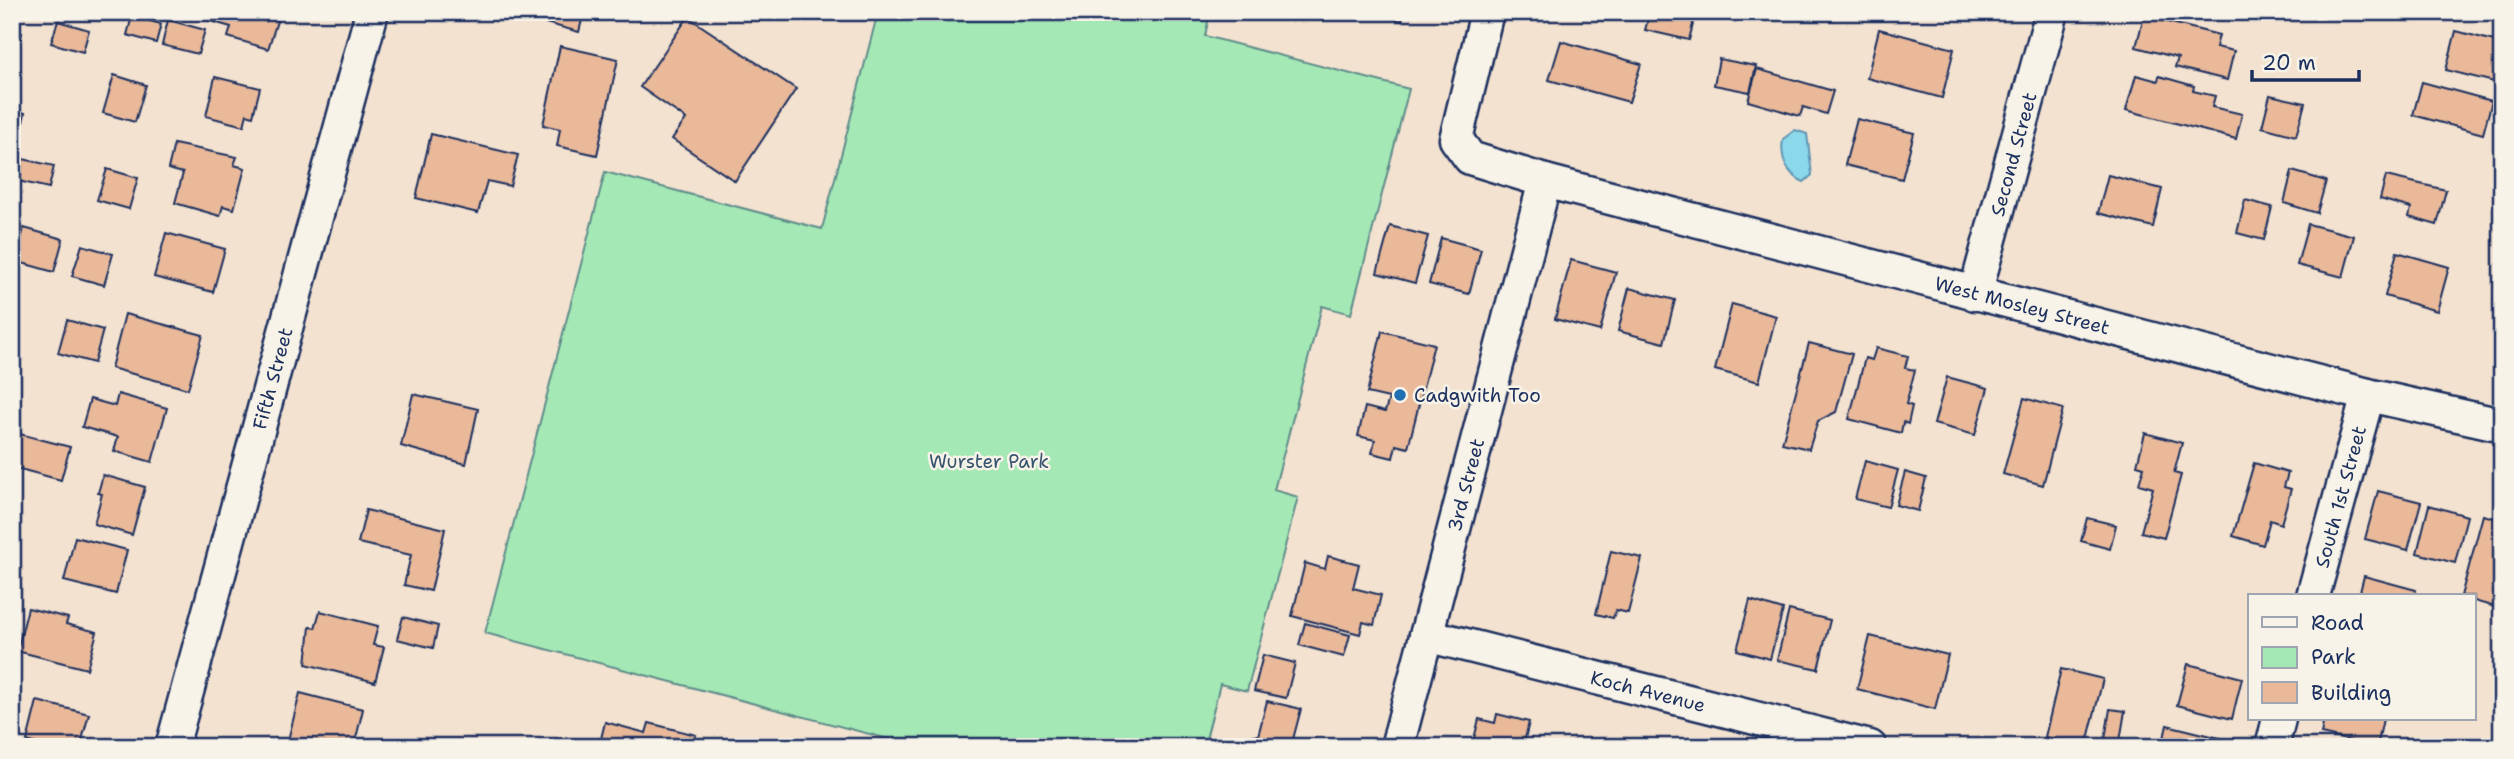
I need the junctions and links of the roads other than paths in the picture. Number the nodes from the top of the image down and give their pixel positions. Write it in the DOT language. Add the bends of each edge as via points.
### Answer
graph roads {
  1 [pos="372,12"];
  2 [pos="1487,12"];
  3 [pos="2052,12"];
  4 [pos="1545,181"];
  5 [pos="1975,294"];
  6 [pos="2368,396"];
  7 [pos="2502,425"];
  8 [pos="2314,594"];
  9 [pos="1426,635"];
  10 [pos="2279,720"];
  11 [pos="172,747"];
  12 [pos="1397,747"];
  13 [pos="1870,747"];
  14 [pos="2272,747"];
  1 -- 11 [label="street, Fifth Street"];
  2 -- 4 [label="street, West Mosley Street" via="1455,139 1470,158"];
  3 -- 5 [label="street, Second Street"];
  4 -- 5 [label="street, West Mosley Street"];
  4 -- 9 [label="street, 3rd Street"];
  5 -- 6 [label="street, West Mosley Street"];
  6 -- 7 [label="street, West Mosley Street"];
  6 -- 8 [label="street, South 1st Street"];
  9 -- 12 [label="street, 3rd Street"];
  9 -- 13 [label="street, Koch Avenue"];
  10 -- 14 [label="street"];
}
